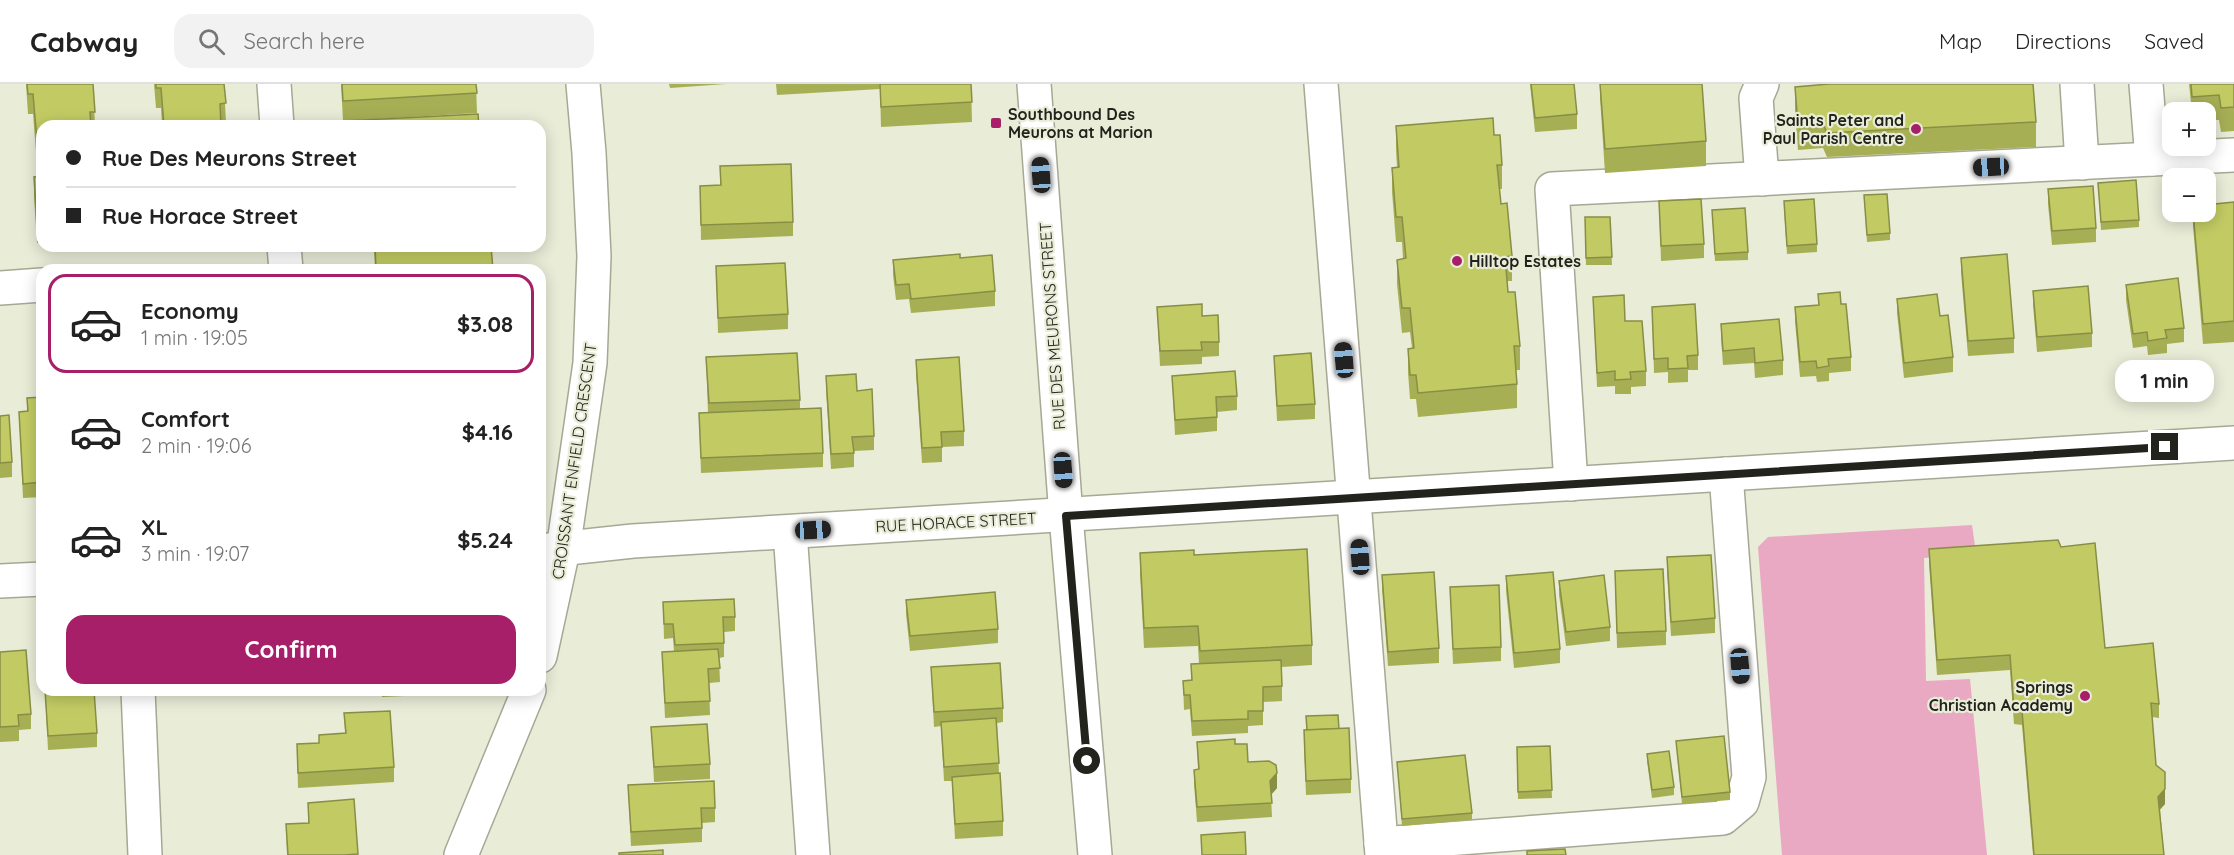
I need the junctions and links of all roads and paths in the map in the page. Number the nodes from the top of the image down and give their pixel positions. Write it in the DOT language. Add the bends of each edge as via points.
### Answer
graph roads {
  1 [pos="274,84"];
  2 [pos="583,84"];
  3 [pos="1034,84"];
  4 [pos="1321,84"];
  5 [pos="1762,84"];
  6 [pos="2077,84"];
  7 [pos="2146,84"];
  8 [pos="277,120"];
  9 [pos="2234,155"];
  10 [pos="2152,159"];
  11 [pos="2082,163"];
  12 [pos="1762,179"];
  13 [pos="36,285"];
  14 [pos="0,288"];
  15 [pos="2234,442"];
  16 [pos="1726,474"];
  17 [pos="1571,484"];
  18 [pos="1355,498"];
  19 [pos="1066,516"];
  20 [pos="790,532"];
  21 [pos="552,551"];
  22 [pos="36,579"];
  23 [pos="0,581"];
  24 [pos="546,604"];
  25 [pos="138,696"];
  26 [pos="527,696"];
  27 [pos="1382,850"];
  28 [pos="145,855"];
  29 [pos="461,855"];
  30 [pos="813,855"];
  31 [pos="1095,855"];
  1 -- 8 [label="street"];
  2 -- 21 [label="street, CROISSANT ENFIELD CRESCENT" via="594,268 590,363"];
  3 -- 19 [label="street, RUE DES MEURONS STREET"];
  4 -- 18 [label="street"];
  5 -- 12 [label="street" via="1756,98"];
  6 -- 11 [label="street"];
  7 -- 10 [label="street"];
  9 -- 10 [label="street"];
  10 -- 11 [label="street"];
  11 -- 12 [label="street"];
  12 -- 17 [label="street" via="1552,189"];
  13 -- 14 [label="street"];
  15 -- 16 [label="street, RUE HORACE STREET"];
  16 -- 17 [label="street, RUE HORACE STREET"];
  16 -- 27 [label="street" via="1749,777 1742,802 1723,818"];
  17 -- 18 [label="street, RUE HORACE STREET"];
  18 -- 19 [label="street, RUE HORACE STREET"];
  18 -- 27 [label="street"];
  19 -- 20 [label="street, RUE HORACE STREET"];
  19 -- 31 [label="street, RUE DES MEURONS STREET"];
  20 -- 21 [label="street, RUE HORACE STREET" via="633,541"];
  20 -- 30 [label="street"];
  21 -- 24 [label="street, CROISSANT ENFIELD CRESCENT"];
  22 -- 23 [label="street"];
  25 -- 28 [label="street"];
  26 -- 29 [label="street"];
}
